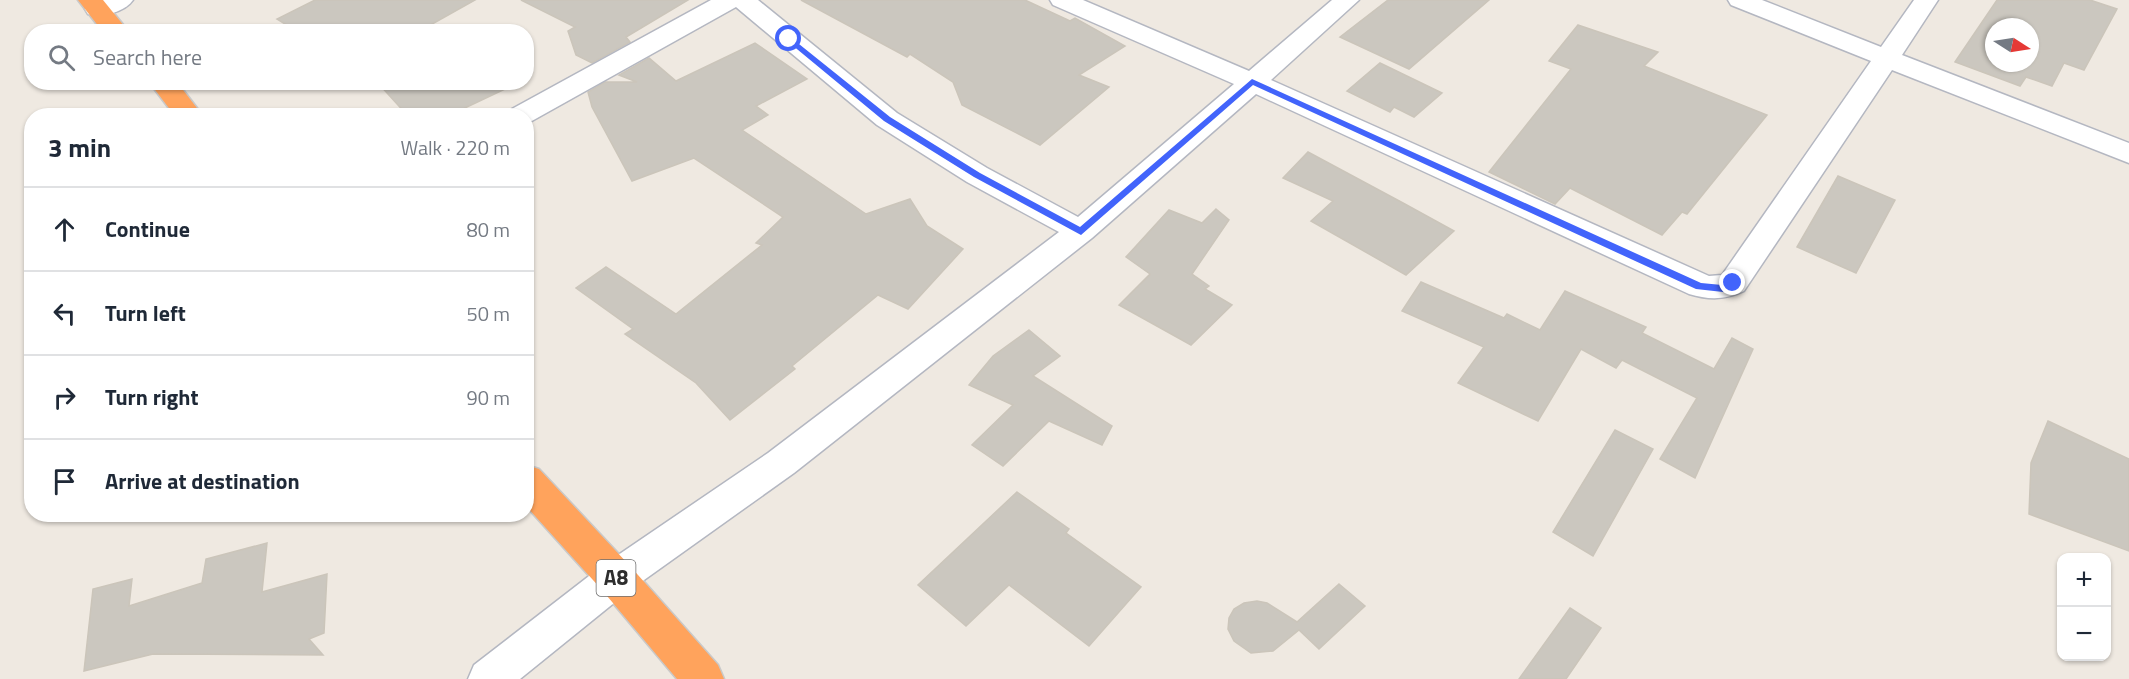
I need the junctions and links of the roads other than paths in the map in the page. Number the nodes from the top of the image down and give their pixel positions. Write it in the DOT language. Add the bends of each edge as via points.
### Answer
graph roads {
  1 [pos="121,0"];
  2 [pos="730,0"];
  3 [pos="743,0"];
  4 [pos="1062,0"];
  5 [pos="1347,0"];
  6 [pos="1740,0"];
  7 [pos="1926,0"];
  8 [pos="94,4"];
  9 [pos="110,24"];
  10 [pos="1884,59"];
  11 [pos="1252,82"];
  12 [pos="169,90"];
  13 [pos="183,108"];
  14 [pos="534,108"];
  15 [pos="2129,154"];
  16 [pos="1081,231"];
  17 [pos="534,489"];
  18 [pos="616,578"];
  19 [pos="489,679"];
  20 [pos="703,679"];
  1 -- 8 [label="street"];
  2 -- 14 [label="street"];
  3 -- 16 [label="street" via="887,119 977,175"];
  4 -- 11 [label="street"];
  5 -- 11 [label="street"];
  6 -- 10 [label="street"];
  7 -- 10 [label="street"];
  8 -- 9 [label="highway"];
  10 -- 11 [label="street" via="1733,283 1723,288 1700,286"];
  10 -- 15 [label="street"];
  11 -- 16 [label="street"];
  12 -- 13 [label="highway"];
  16 -- 18 [label="street" via="781,463"];
  17 -- 18 [label="highway, A8"];
  18 -- 19 [label="street"];
  18 -- 20 [label="highway, A8"];
}
